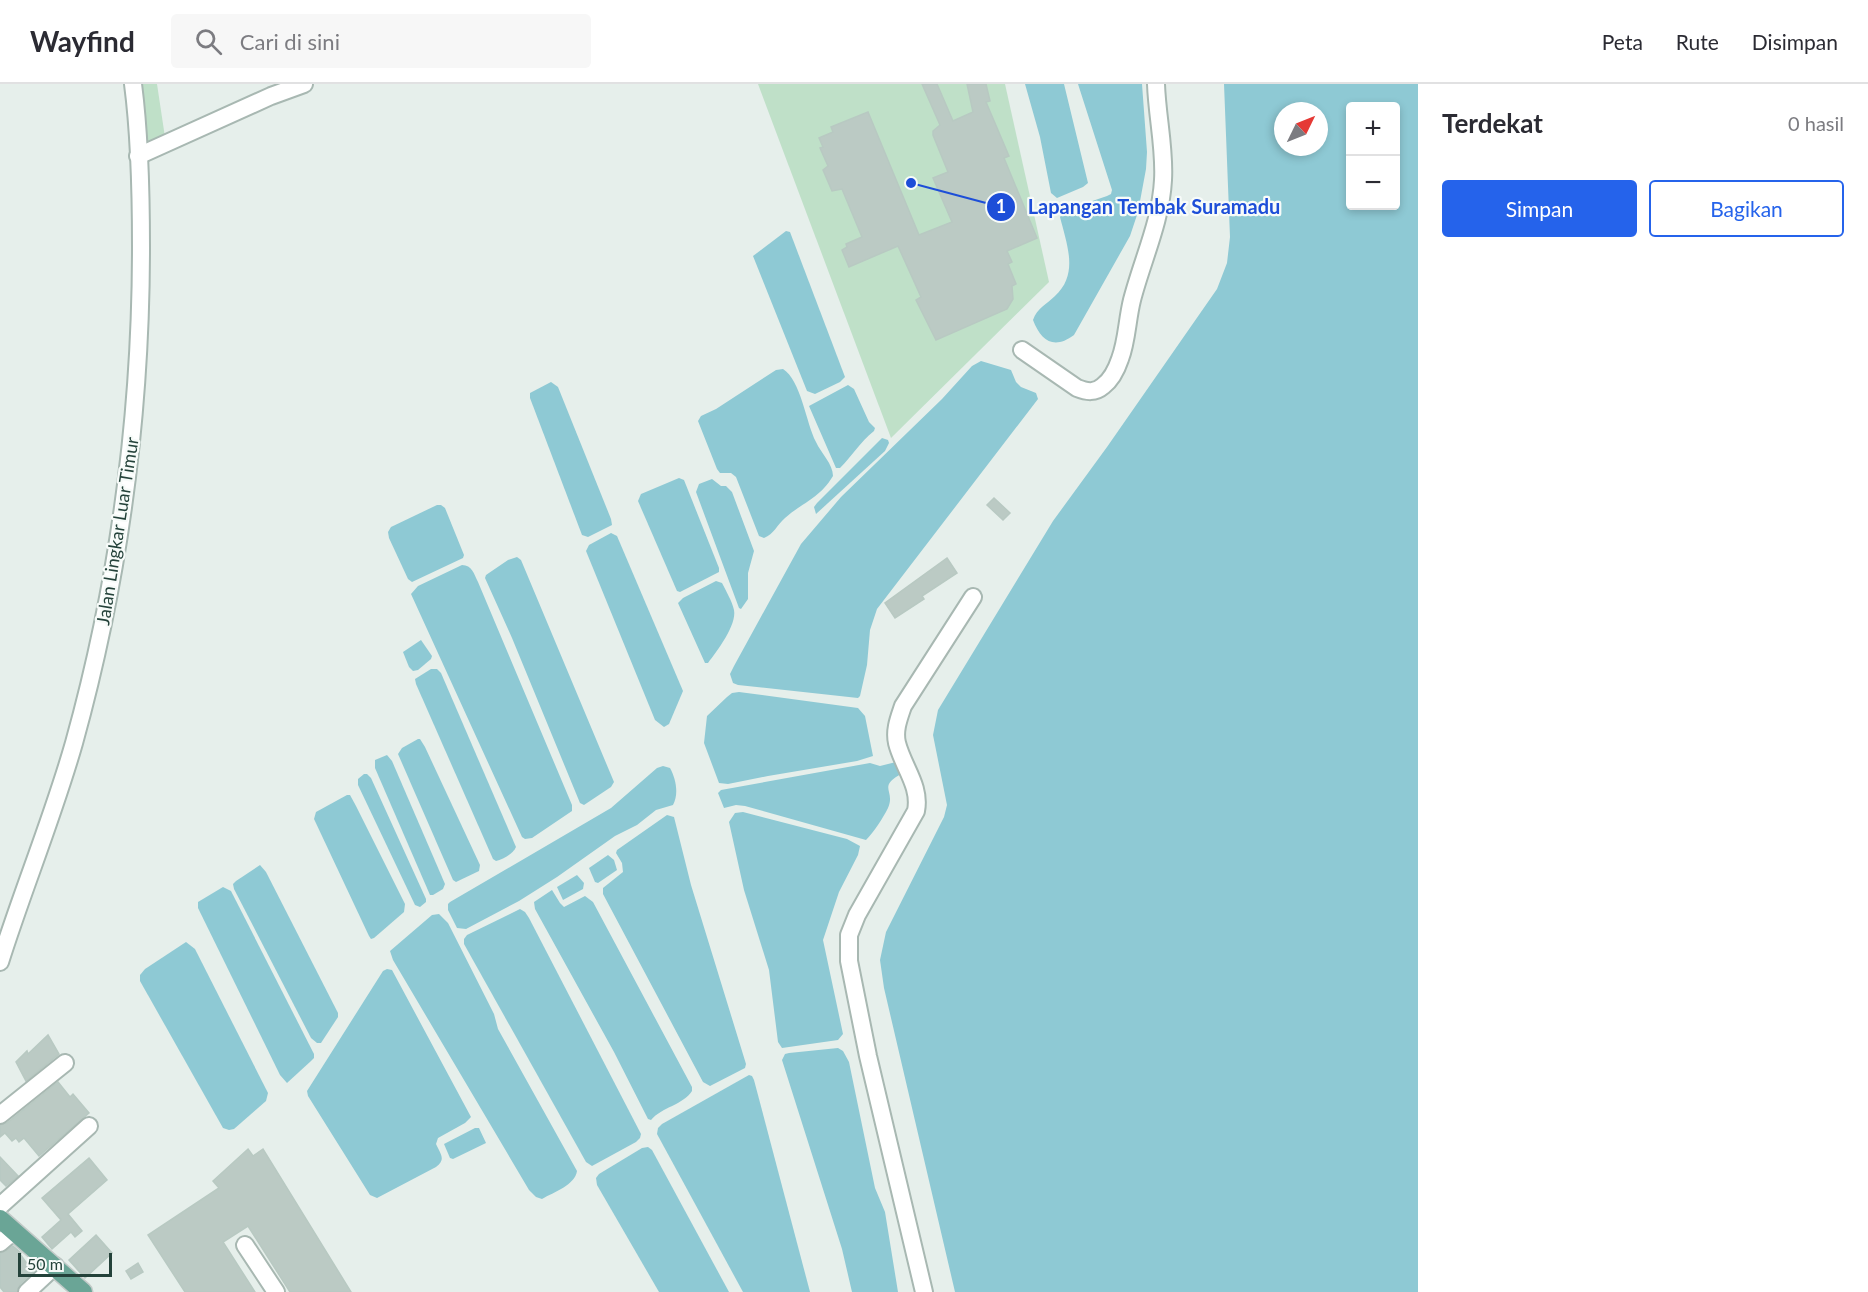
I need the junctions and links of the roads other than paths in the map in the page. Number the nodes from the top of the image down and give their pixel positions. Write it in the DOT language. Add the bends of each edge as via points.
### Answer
graph roads {
  1 [pos="133,84"];
  2 [pos="304,84"];
  3 [pos="1156,84"];
  4 [pos="138,156"];
  5 [pos="1022,350"];
  6 [pos="973,597"];
  7 [pos="0,962"];
  8 [pos="65,1063"];
  9 [pos="0,1115"];
  10 [pos="89,1126"];
  11 [pos="0,1206"];
  12 [pos="0,1219"];
  13 [pos="14,1231"];
  14 [pos="0,1243"];
  15 [pos="245,1245"];
  16 [pos="55,1266"];
  17 [pos="27,1292"];
  18 [pos="82,1292"];
  19 [pos="276,1292"];
  20 [pos="924,1292"];
  1 -- 4 [label="street, Jalan Lingkar Luar Timur"];
  2 -- 4 [label="street"];
  3 -- 5 [label="street" via="1163,161 1161,201 1116,368 1103,386 1087,392"];
  4 -- 7 [label="street, Jalan Lingkar Luar Timur" via="141,208 136,403 115,568 73,745"];
  6 -- 20 [label="street" via="903,706 896,727 897,743 916,792 916,812 857,915 848,947 868,1056"];
  8 -- 9 [label="street"];
  10 -- 11 [label="street"];
  12 -- 13 [label="main road"];
  13 -- 14 [label="street"];
  13 -- 16 [label="main road"];
  15 -- 19 [label="street"];
  16 -- 17 [label="street"];
  16 -- 18 [label="main road"];
}
